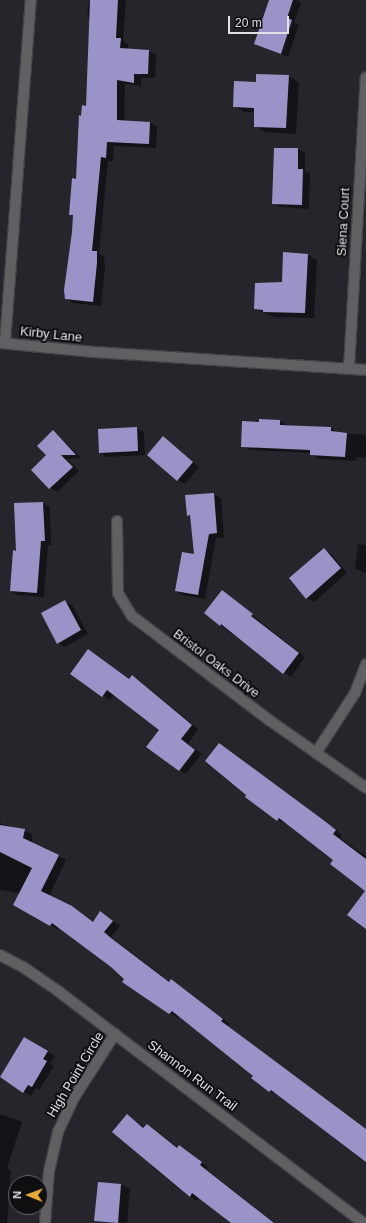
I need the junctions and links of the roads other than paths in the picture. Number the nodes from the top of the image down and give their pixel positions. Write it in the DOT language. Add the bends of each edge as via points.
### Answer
graph roads {
  1 [pos="31,0"];
  2 [pos="366,77"];
  3 [pos="2,343"];
  4 [pos="349,368"];
  5 [pos="366,370"];
  6 [pos="117,522"];
  7 [pos="366,664"];
  8 [pos="316,753"];
  9 [pos="366,788"];
  10 [pos="0,955"];
  11 [pos="115,1034"];
  12 [pos="45,1223"];
  13 [pos="364,1223"];
  1 -- 3 [label="street, Kirby Lane"];
  2 -- 4 [label="street, Siena Court"];
  3 -- 4 [label="street, Kirby Lane" via="94,352"];
  4 -- 5 [label="street, Kirby Lane"];
  6 -- 8 [label="street, Bristol Oaks Drive" via="118,593 132,616"];
  7 -- 8 [label="street" via="355,693"];
  8 -- 9 [label="street, Bristol Oaks Drive"];
  10 -- 11 [label="street, Shannon Run Trail" via="34,975"];
  11 -- 12 [label="street, High Point Circle" via="75,1096 58,1132 49,1171"];
  11 -- 13 [label="street, Shannon Run Trail"];
}
